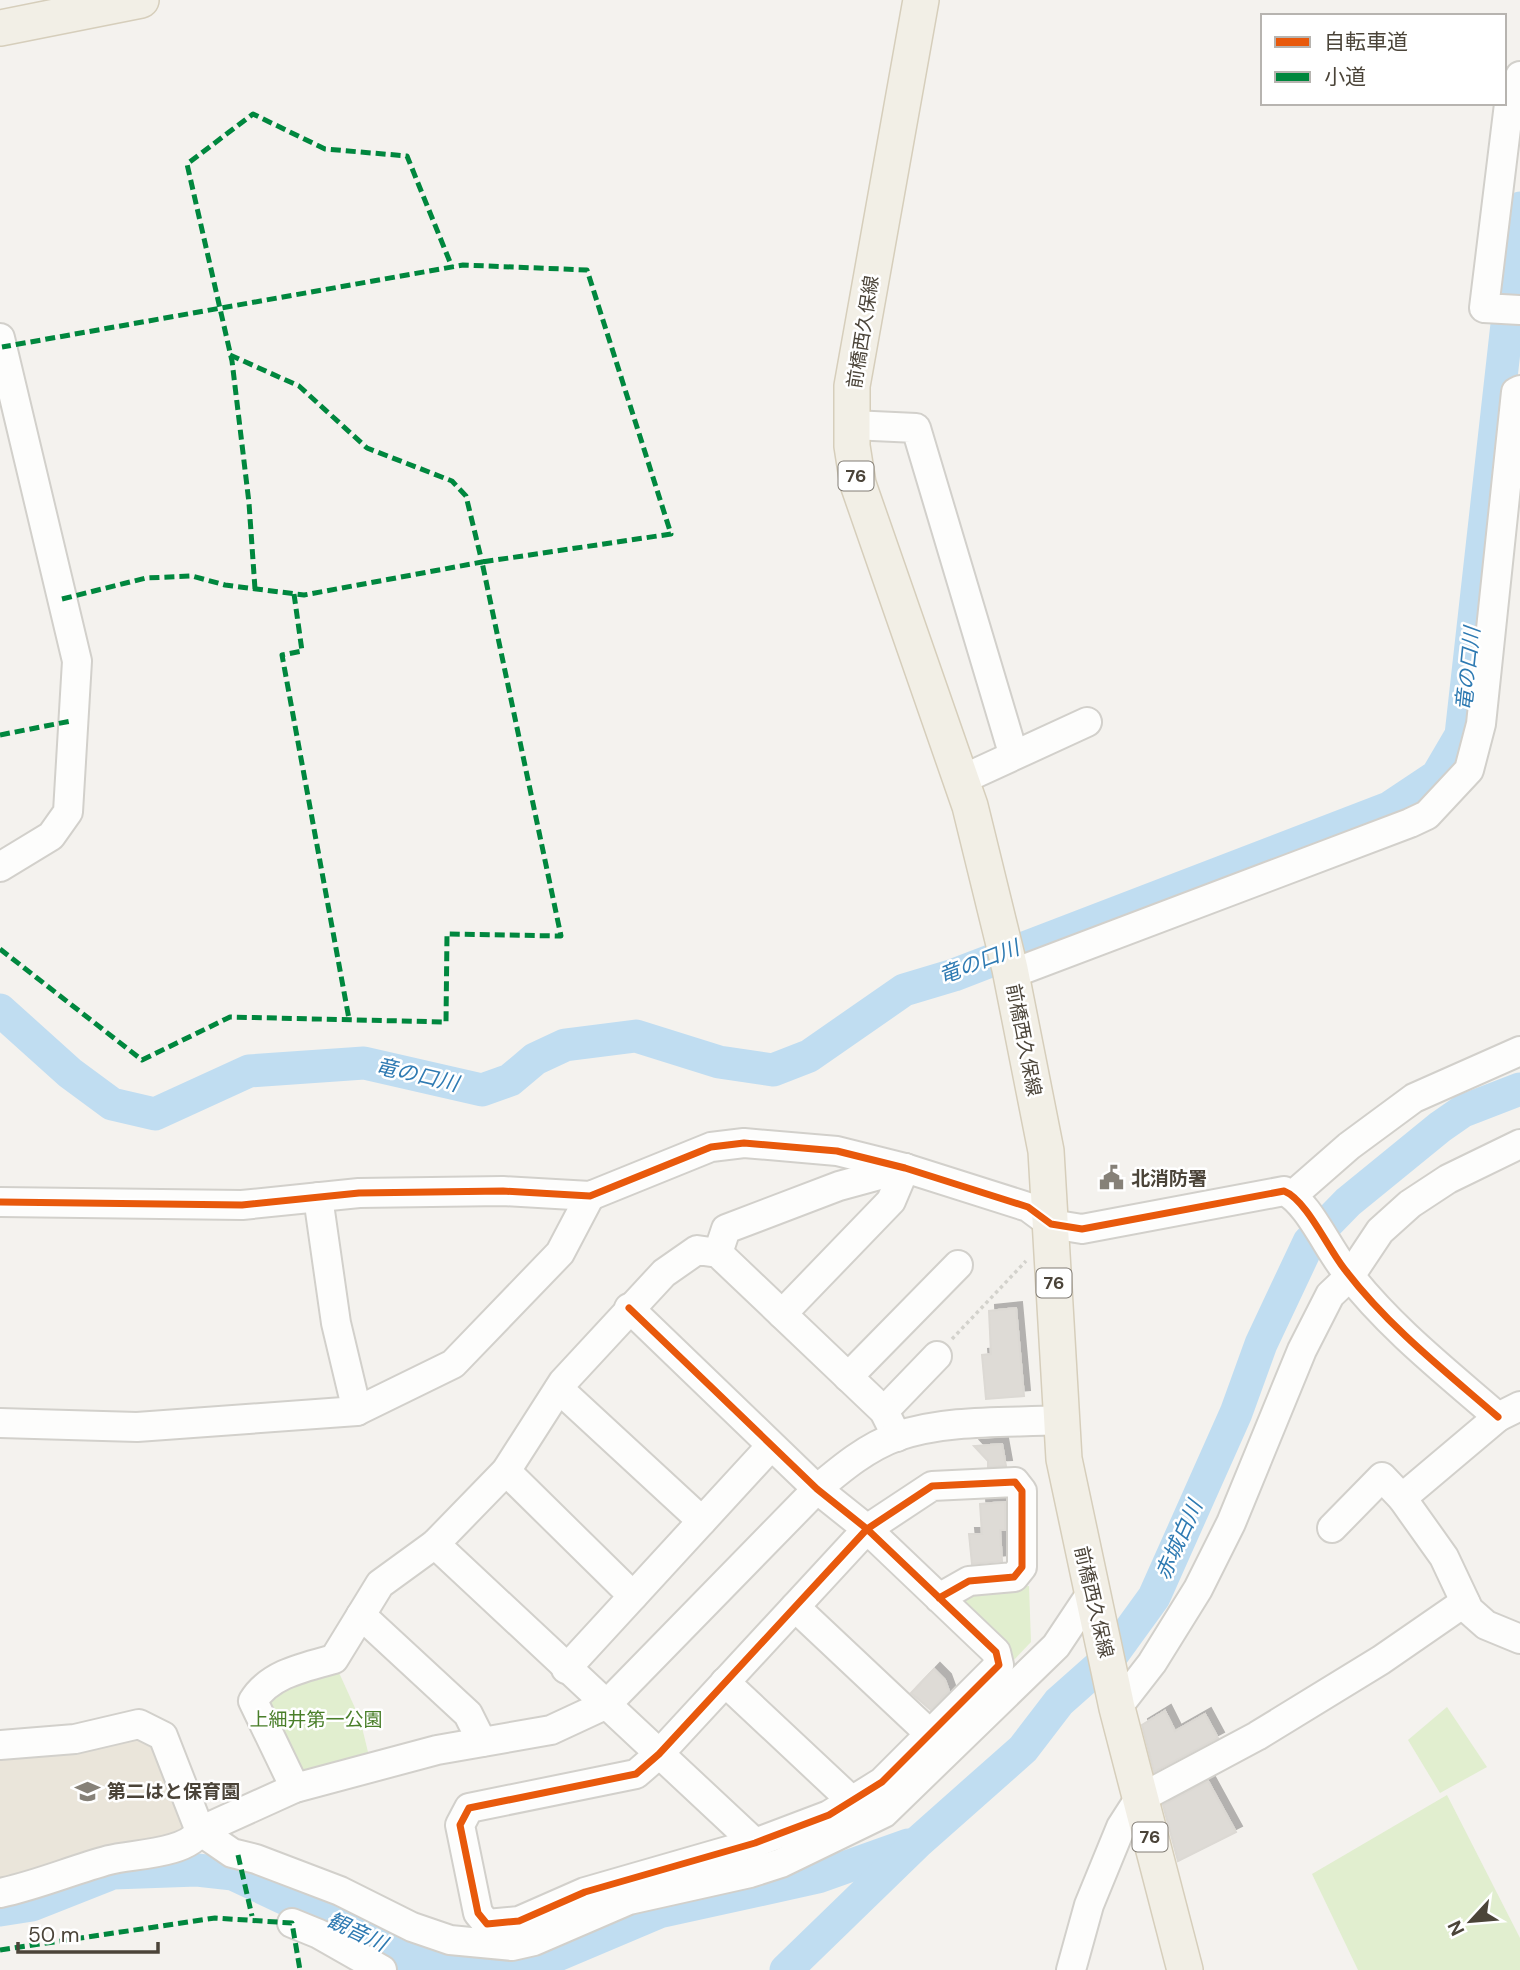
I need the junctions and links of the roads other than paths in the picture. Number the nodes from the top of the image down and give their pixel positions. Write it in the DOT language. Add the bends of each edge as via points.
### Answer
graph roads {
  1 [pos="141,0"];
  2 [pos="921,0"];
  3 [pos="39,9"];
  4 [pos="0,28"];
  5 [pos="1520,76"];
  6 [pos="1520,310"];
  7 [pos="0,338"];
  8 [pos="1520,390"];
  9 [pos="852,425"];
  10 [pos="1087,722"];
  11 [pos="1013,753"];
  12 [pos="961,779"];
  13 [pos="0,867"];
  14 [pos="1011,972"];
  15 [pos="1520,1051"];
  16 [pos="1520,1144"];
  17 [pos="905,1168"];
  18 [pos="590,1196"];
  19 [pos="318,1197"];
  20 [pos="1295,1198"];
  21 [pos="0,1202"];
  22 [pos="1051,1224"];
  23 [pos="718,1253"];
  24 [pos="958,1265"];
  25 [pos="1348,1274"];
  26 [pos="629,1308"];
  27 [pos="782,1314"];
  28 [pos="937,1356"];
  29 [pos="848,1377"];
  30 [pos="559,1389"];
  31 [pos="357,1411"];
  32 [pos="884,1411"];
  33 [pos="1509,1411"];
  34 [pos="1060,1420"];
  35 [pos="0,1423"];
  36 [pos="897,1437"];
  37 [pos="771,1446"];
  38 [pos="506,1471"];
  39 [pos="817,1489"];
  40 [pos="1402,1498"];
  41 [pos="702,1521"];
  42 [pos="1332,1528"];
  43 [pos="867,1529"];
  44 [pos="435,1544"];
  45 [pos="1092,1594"];
  46 [pos="633,1596"];
  47 [pos="939,1598"];
  48 [pos="1465,1602"];
  49 [pos="795,1607"];
  50 [pos="361,1615"];
  51 [pos="1520,1639"];
  52 [pos="566,1669"];
  53 [pos="725,1682"];
  54 [pos="607,1704"];
  55 [pos="1116,1706"];
  56 [pos="930,1734"];
  57 [pos="482,1742"];
  58 [pos="0,1745"];
  59 [pos="659,1754"];
  60 [pos="295,1788"];
  61 [pos="1139,1799"];
  62 [pos="852,1801"];
  63 [pos="200,1831"];
  64 [pos="755,1843"];
  65 [pos="0,1893"];
  66 [pos="292,1923"];
  67 [pos="382,1970"];
  68 [pos="1071,1970"];
  69 [pos="1185,1970"];
  1 -- 3 [label="main road"];
  2 -- 9 [label="main road, 前橋西久保線 / 76" via="852,386"];
  3 -- 4 [label="main road"];
  5 -- 6 [label="street" via="1509,104 1484,308"];
  7 -- 13 [label="street" via="76,662 68,812 51,836"];
  8 -- 14 [label="street" via="1516,392 1480,724 1469,770 1427,815 1410,823"];
  9 -- 11 [label="street" via="916,428"];
  9 -- 12 [label="main road, 前橋西久保線 / 76" via="866,515"];
  10 -- 11 [label="street"];
  11 -- 12 [label="street"];
  12 -- 14 [label="main road, 前橋西久保線 / 76"];
  14 -- 22 [label="main road, 前橋西久保線 / 76" via="1046,1150"];
  15 -- 20 [label="street" via="1414,1098 1349,1146"];
  16 -- 25 [label="street" via="1448,1179 1410,1204 1380,1231"];
  17 -- 18 [label="street" via="837,1151 744,1143 712,1147"];
  17 -- 22 [label="street" via="1028,1207"];
  17 -- 23 [label="street" via="839,1186 726,1229"];
  17 -- 27 [label="street" via="891,1200"];
  18 -- 19 [label="street" via="503,1191"];
  18 -- 31 [label="street" via="560,1253 453,1364"];
  19 -- 21 [label="street" via="242,1205"];
  19 -- 31 [label="street" via="336,1323"];
  20 -- 22 [label="street" via="1284,1191 1082,1228"];
  20 -- 25 [label="street"];
  22 -- 34 [label="main road, 前橋西久保線 / 76"];
  23 -- 26 [label="street" via="697,1250 664,1273"];
  23 -- 27 [label="street"];
  24 -- 29 [label="street"];
  25 -- 33 [label="street" via="1411,1342"];
  25 -- 55 [label="street" via="1322,1306 1198,1588 1152,1663"];
  26 -- 30 [label="street"];
  26 -- 37 [label="street"];
  27 -- 29 [label="street"];
  28 -- 32 [label="street"];
  29 -- 32 [label="street"];
  30 -- 38 [label="street"];
  30 -- 41 [label="street"];
  31 -- 35 [label="street" via="137,1427"];
  32 -- 36 [label="street"];
  33 -- 40 [label="street"];
  34 -- 36 [label="street" via="930,1428"];
  34 -- 45 [label="main road, 前橋西久保線 / 76"];
  36 -- 39 [label="street" via="851,1461"];
  37 -- 39 [label="street"];
  37 -- 41 [label="street"];
  38 -- 44 [label="street"];
  38 -- 46 [label="street"];
  39 -- 43 [label="street"];
  39 -- 54 [label="street"];
  40 -- 42 [label="street" via="1382,1477"];
  40 -- 48 [label="street" via="1444,1558"];
  41 -- 46 [label="street"];
  43 -- 47 [label="street"];
  43 -- 47 [label="street" via="932,1486 1015,1482 1022,1491 1022,1567 1014,1577 969,1581"];
  43 -- 49 [label="street"];
  44 -- 50 [label="street" via="380,1584"];
  44 -- 52 [label="street"];
  45 -- 55 [label="main road, 前橋西久保線 / 76"];
  45 -- 63 [label="street" via="1056,1646 884,1813 781,1863 629,1900 534,1941 512,1946 450,1940 412,1927 340,1891 232,1853"];
  46 -- 52 [label="street"];
  47 -- 56 [label="street" via="996,1652 999,1665"];
  48 -- 51 [label="street" via="1486,1625"];
  48 -- 61 [label="street" via="1257,1736"];
  49 -- 53 [label="street"];
  49 -- 56 [label="street"];
  50 -- 57 [label="street" via="468,1714"];
  50 -- 60 [label="street" via="334,1659 291,1671 260,1690 253,1701"];
  52 -- 54 [label="street"];
  53 -- 59 [label="street"];
  53 -- 62 [label="street"];
  54 -- 57 [label="street" via="551,1730"];
  54 -- 59 [label="street"];
  55 -- 61 [label="main road, 前橋西久保線 / 76"];
  56 -- 62 [label="street" via="882,1782"];
  57 -- 60 [label="street"];
  58 -- 63 [label="street" via="75,1739 139,1724 163,1736"];
  59 -- 64 [label="street"];
  59 -- 64 [label="street" via="636,1774 469,1808 460,1825 478,1913 487,1924 519,1921 585,1892"];
  60 -- 63 [label="street"];
  61 -- 68 [label="street" via="1121,1827 1089,1905"];
  61 -- 69 [label="main road, 前橋西久保線 / 76"];
  62 -- 64 [label="street" via="830,1815"];
  63 -- 65 [label="street" via="196,1838 163,1851 110,1860 40,1885"];
  66 -- 67 [label="street"];
}
